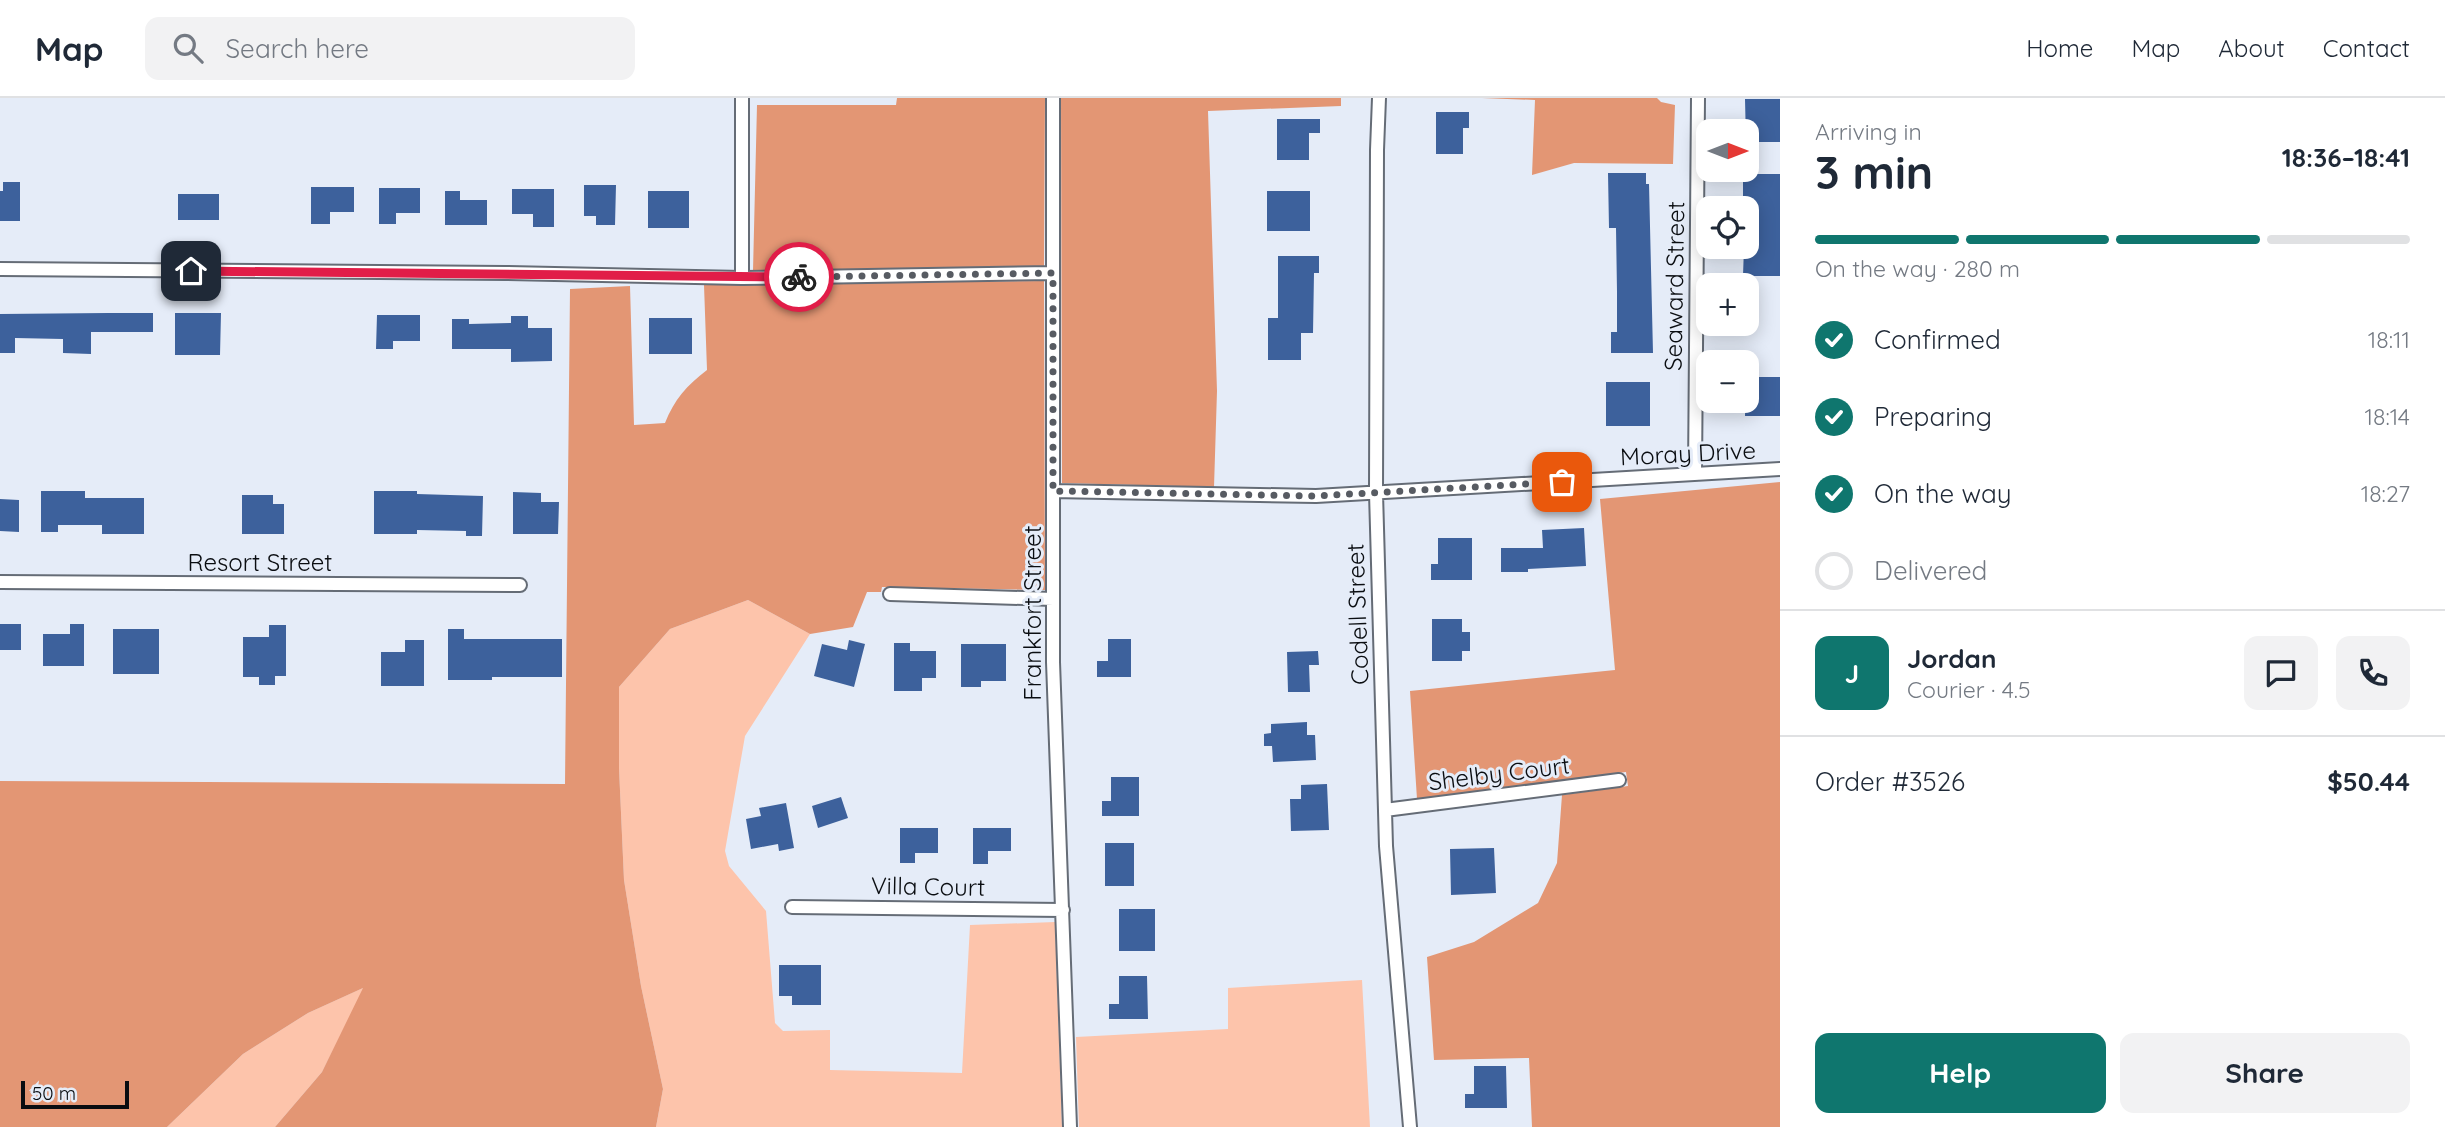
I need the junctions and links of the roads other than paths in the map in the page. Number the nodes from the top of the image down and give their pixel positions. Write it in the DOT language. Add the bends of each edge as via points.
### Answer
graph roads {
  1 [pos="742,98"];
  2 [pos="1053,98"];
  3 [pos="1379,98"];
  4 [pos="1698,98"];
  5 [pos="0,269"];
  6 [pos="1053,273"];
  7 [pos="742,278"];
  8 [pos="1780,469"];
  9 [pos="1695,474"];
  10 [pos="1053,491"];
  11 [pos="1376,493"];
  12 [pos="0,582"];
  13 [pos="520,584"];
  14 [pos="890,594"];
  15 [pos="1053,599"];
  16 [pos="1619,780"];
  17 [pos="1385,810"];
  18 [pos="792,907"];
  19 [pos="1063,910"];
  20 [pos="1070,1127"];
  21 [pos="1410,1127"];
  1 -- 7 [label="street"];
  2 -- 6 [label="street, Frankfort Street"];
  3 -- 11 [label="street, Codell Street"];
  4 -- 9 [label="street, Seaward Street"];
  5 -- 7 [label="street"];
  6 -- 7 [label="street"];
  6 -- 10 [label="street, Frankfort Street"];
  8 -- 9 [label="street, Moray Drive"];
  9 -- 11 [label="street, Moray Drive"];
  10 -- 11 [label="street, Moray Drive"];
  10 -- 15 [label="street, Frankfort Street"];
  11 -- 17 [label="street, Codell Street"];
  12 -- 13 [label="street, Resort Street"];
  14 -- 15 [label="street"];
  15 -- 19 [label="street, Frankfort Street"];
  16 -- 17 [label="street, Shelby Court"];
  17 -- 21 [label="street, Codell Street"];
  18 -- 19 [label="street, Villa Court"];
  19 -- 20 [label="street, Frankfort Street"];
}
